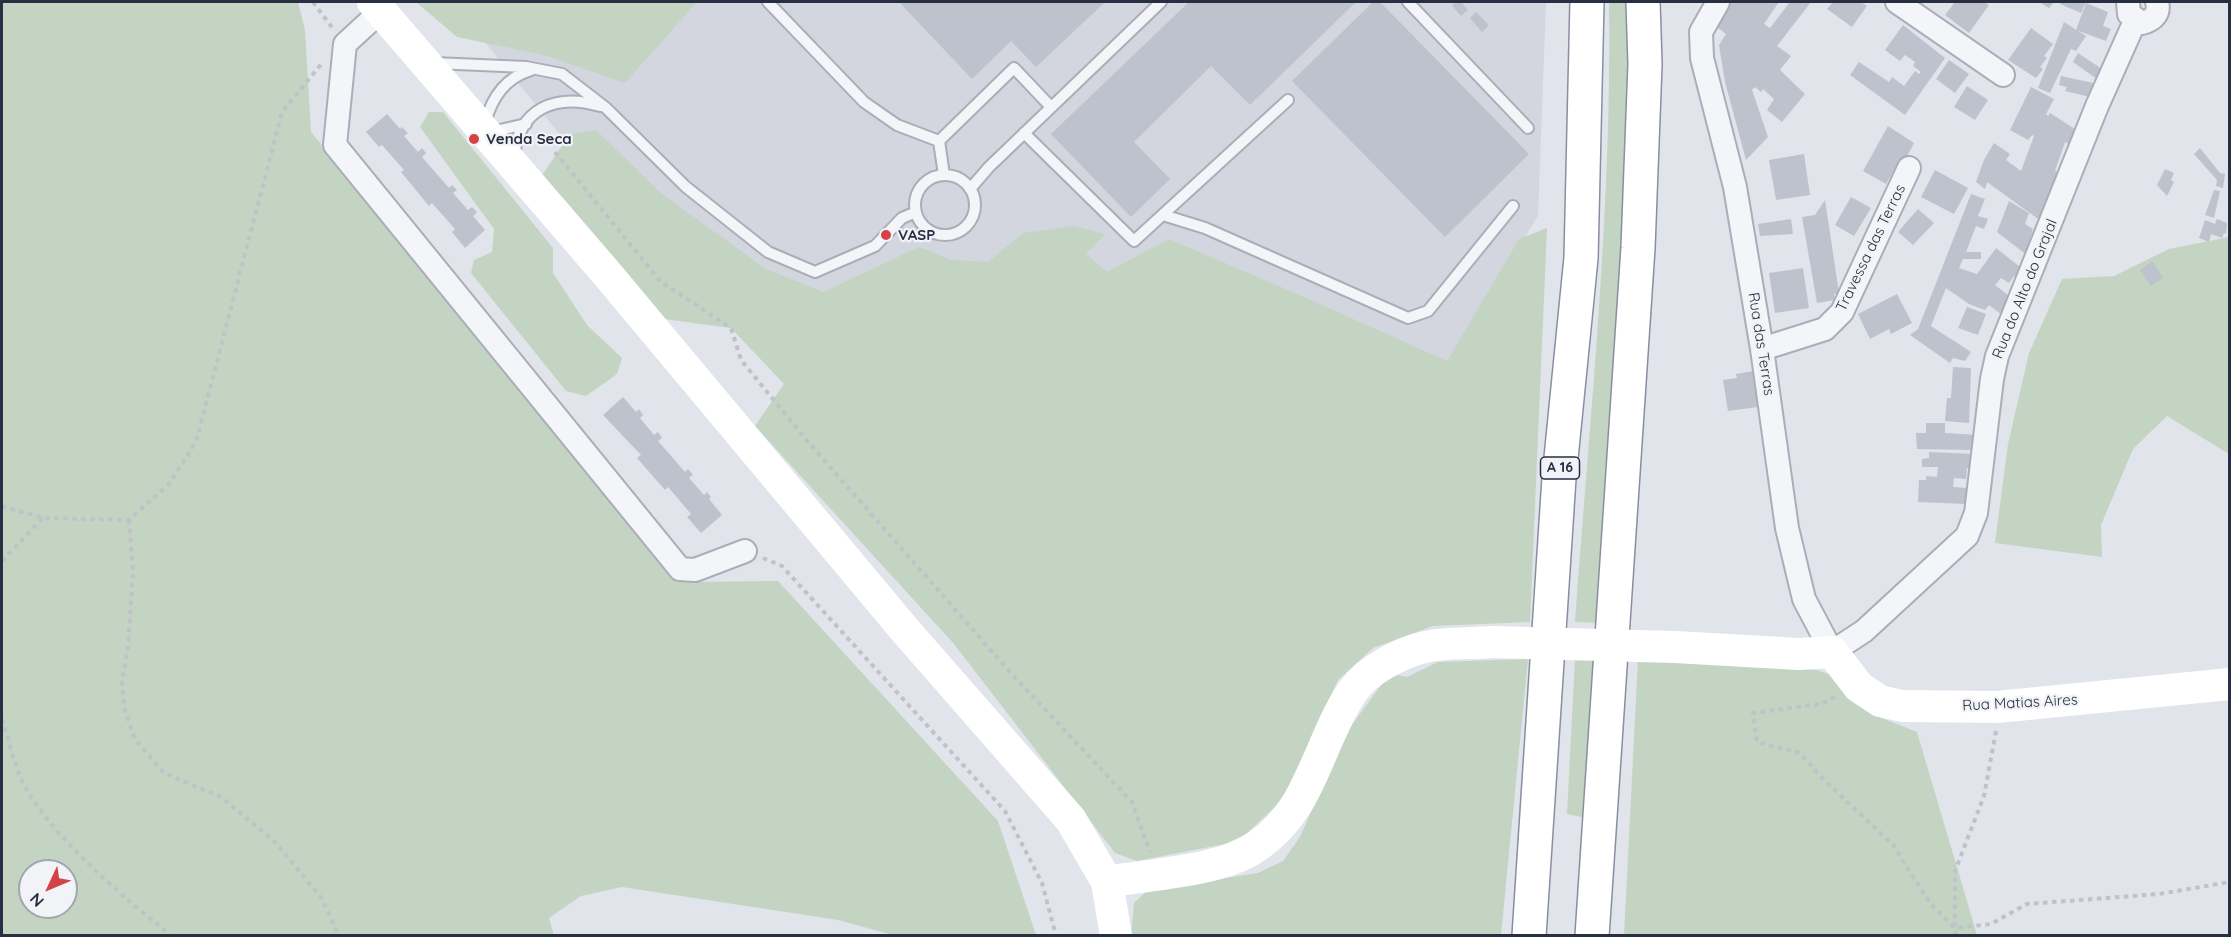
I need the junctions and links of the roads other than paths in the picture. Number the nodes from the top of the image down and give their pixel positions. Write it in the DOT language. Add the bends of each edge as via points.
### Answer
graph roads {
  1 [pos="768,2"];
  2 [pos="1161,2"];
  3 [pos="1408,2"];
  4 [pos="1587,2"];
  5 [pos="1643,2"];
  6 [pos="1718,2"];
  7 [pos="1897,2"];
  8 [pos="2157,2"];
  9 [pos="377,6"];
  10 [pos="2132,11"];
  11 [pos="423,60"];
  12 [pos="539,69"];
  13 [pos="2002,75"];
  14 [pos="577,86"];
  15 [pos="569,100"];
  16 [pos="1288,100"];
  17 [pos="1051,107"];
  18 [pos="606,108"];
  19 [pos="526,124"];
  20 [pos="1528,128"];
  21 [pos="483,130"];
  22 [pos="1024,134"];
  23 [pos="939,141"];
  24 [pos="1909,168"];
  25 [pos="516,169"];
  26 [pos="944,175"];
  27 [pos="970,189"];
  28 [pos="1513,206"];
  29 [pos="916,212"];
  30 [pos="1163,215"];
  31 [pos="1762,349"];
  32 [pos="746,551"];
  33 [pos="1832,652"];
  34 [pos="2229,684"];
  35 [pos="1107,882"];
  36 [pos="1116,936"];
  37 [pos="1529,936"];
  38 [pos="1592,936"];
  1 -- 23 [label="lane" via="864,102 897,125"];
  2 -- 17 [label="lane"];
  3 -- 20 [label="lane"];
  4 -- 37 [label="highway, A 16" via="1581,258 1559,478"];
  5 -- 38 [label="highway" via="1645,64 1638,248"];
  6 -- 31 [label="street, Rua das Terras" via="1701,32 1702,58 1735,187"];
  7 -- 13 [label="street"];
  8 -- 10 [label="street" via="2155,17 2142,22"];
  9 -- 11 [label="street"];
  9 -- 32 [label="street" via="345,44 335,145 680,569 695,570"];
  10 -- 33 [label="street, Rua do Alto do Grajal" via="1997,356 1976,513 1967,537 1864,631"];
  11 -- 12 [label="lane"];
  11 -- 21 [label="street"];
  12 -- 14 [label="lane" via="562,74"];
  12 -- 21 [label="lane" via="516,75 505,84"];
  14 -- 15 [label="lane" via="577,96"];
  14 -- 18 [label="lane"];
  15 -- 18 [label="lane"];
  15 -- 19 [label="lane" via="541,108"];
  16 -- 30 [label="lane"];
  17 -- 22 [label="lane"];
  17 -- 23 [label="lane" via="1014,68"];
  18 -- 29 [label="lane" via="686,187 768,252 815,272 875,246 902,218"];
  19 -- 21 [label="lane" via="498,132"];
  19 -- 25 [label="lane" via="514,151"];
  21 -- 25 [label="street"];
  22 -- 27 [label="lane"];
  22 -- 30 [label="lane" via="1134,242"];
  23 -- 26 [label="lane"];
  24 -- 31 [label="street, Travessa das Terras" via="1842,312 1825,329"];
  25 -- 35 [label="street" via="904,629 1071,820"];
  26 -- 27 [label="lane"];
  26 -- 29 [label="lane" via="925,183 916,201"];
  27 -- 29 [label="lane" via="975,209 972,219 957,233 937,234 920,221"];
  28 -- 30 [label="lane" via="1428,311 1408,318 1205,228"];
  31 -- 33 [label="street, Rua das Terras" via="1787,528 1804,599"];
  33 -- 34 [label="street, Rua Matias Aires" via="1859,687 1880,701 1902,706 1997,707"];
  33 -- 35 [label="street, bridge" via="1493,642 1427,646 1370,674 1352,692 1289,818 1258,846 1233,861"];
  35 -- 36 [label="street"];
}
